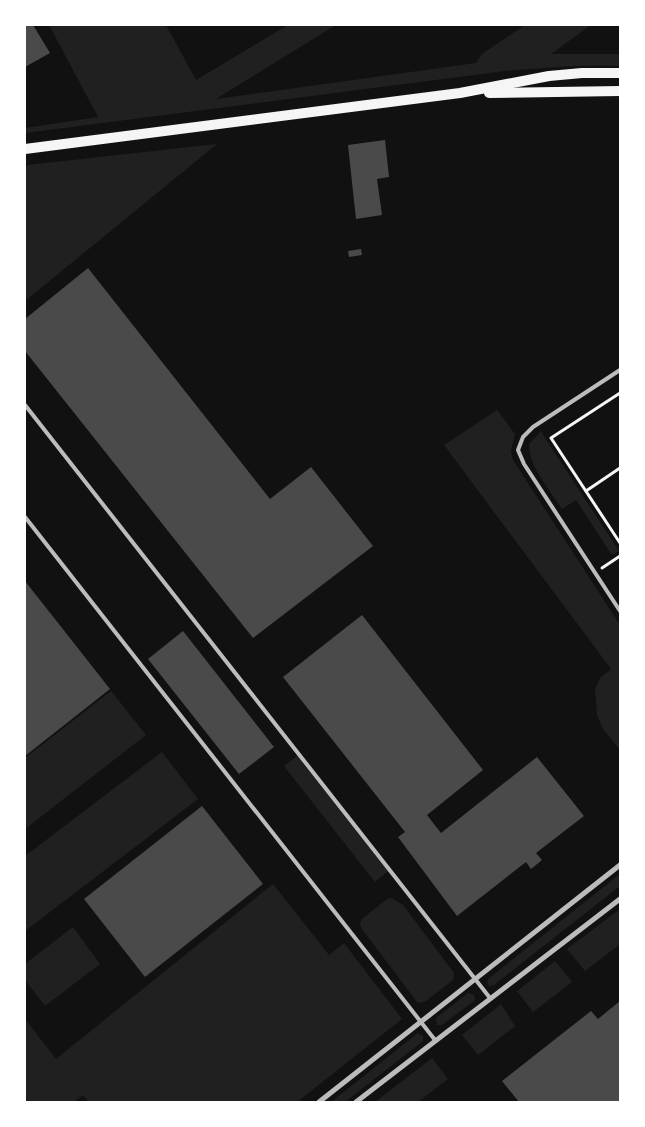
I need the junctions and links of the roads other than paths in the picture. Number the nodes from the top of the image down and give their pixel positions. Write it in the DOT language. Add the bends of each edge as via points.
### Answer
graph roads {
  1 [pos="620,73"];
  2 [pos="620,91"];
  3 [pos="460,93"];
  4 [pos="26,150"];
  5 [pos="620,370"];
  6 [pos="25,405"];
  7 [pos="25,517"];
  8 [pos="620,610"];
  9 [pos="620,865"];
  10 [pos="619,900"];
  11 [pos="475,979"];
  12 [pos="490,998"];
  13 [pos="420,1022"];
  14 [pos="435,1040"];
  15 [pos="319,1102"];
  16 [pos="356,1102"];
  1 -- 3 [label="main road" via="549,76"];
  2 -- 3 [label="main road"];
  3 -- 4 [label="main road"];
  5 -- 8 [label="lane" via="533,428 523,437 518,450"];
  6 -- 11 [label="lane"];
  7 -- 13 [label="lane"];
  9 -- 11 [label="street"];
  10 -- 12 [label="street"];
  11 -- 12 [label="lane"];
  11 -- 13 [label="street"];
  12 -- 14 [label="street"];
  13 -- 14 [label="lane"];
  13 -- 15 [label="street"];
  14 -- 16 [label="street"];
}
